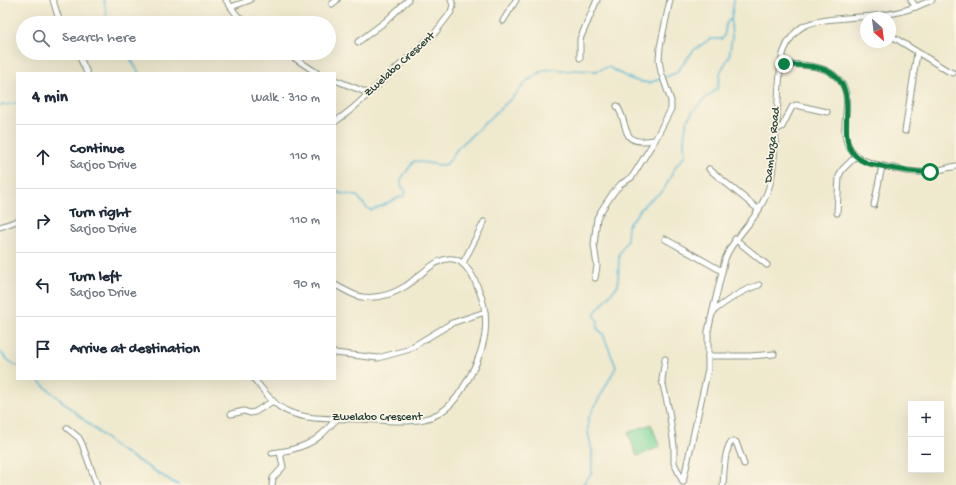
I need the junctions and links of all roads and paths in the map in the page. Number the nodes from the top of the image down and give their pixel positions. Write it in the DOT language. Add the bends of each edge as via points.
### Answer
graph roads {
  1 [pos="53,0"];
  2 [pos="226,0"];
  3 [pos="250,0"];
  4 [pos="337,0"];
  5 [pos="408,0"];
  6 [pos="451,0"];
  7 [pos="516,0"];
  8 [pos="598,0"];
  9 [pos="670,0"];
  10 [pos="911,0"];
  11 [pos="932,0"];
  12 [pos="332,4"];
  13 [pos="231,7"];
  14 [pos="916,7"];
  15 [pos="896,12"];
  16 [pos="58,16"];
  17 [pos="239,16"];
  18 [pos="860,18"];
  19 [pos="503,21"];
  20 [pos="896,39"];
  21 [pos="358,42"];
  22 [pos="917,53"];
  23 [pos="580,58"];
  24 [pos="81,60"];
  25 [pos="298,60"];
  26 [pos="781,64"];
  27 [pos="87,72"];
  28 [pos="316,72"];
  29 [pos="953,73"];
  30 [pos="336,80"];
  31 [pos="368,93"];
  32 [pos="617,106"];
  33 [pos="827,112"];
  34 [pos="336,121"];
  35 [pos="776,128"];
  36 [pos="904,131"];
  37 [pos="655,140"];
  38 [pos="856,156"];
  39 [pos="956,159"];
  40 [pos="882,166"];
  41 [pos="954,166"];
  42 [pos="709,168"];
  43 [pos="874,205"];
  44 [pos="759,210"];
  45 [pos="837,213"];
  46 [pos="16,221"];
  47 [pos="484,222"];
  48 [pos="0,227"];
  49 [pos="665,239"];
  50 [pos="735,239"];
  51 [pos="463,263"];
  52 [pos="767,265"];
  53 [pos="722,271"];
  54 [pos="595,278"];
  55 [pos="759,285"];
  56 [pos="336,286"];
  57 [pos="485,312"];
  58 [pos="711,318"];
  59 [pos="336,353"];
  60 [pos="774,354"];
  61 [pos="708,356"];
  62 [pos="665,359"];
  63 [pos="255,380"];
  64 [pos="273,401"];
  65 [pos="231,414"];
  66 [pos="338,418"];
  67 [pos="67,428"];
  68 [pos="280,452"];
  69 [pos="272,453"];
  70 [pos="744,464"];
  71 [pos="683,483"];
  72 [pos="97,485"];
  73 [pos="272,485"];
  74 [pos="723,485"];
  1 -- 16 [label="street"];
  2 -- 13 [label="street"];
  3 -- 13 [label="street"];
  4 -- 12 [label="street"];
  5 -- 21 [label="street"];
  6 -- 31 [label="street, Zwelabo Crescent" via="451,12 439,28"];
  7 -- 19 [label="street"];
  8 -- 23 [label="street" via="580,39"];
  9 -- 37 [label="street" via="659,60 671,109"];
  10 -- 14 [label="street"];
  11 -- 14 [label="street, Dambuza Road"];
  13 -- 17 [label="street"];
  14 -- 15 [label="street, Dambuza Road"];
  18 -- 26 [label="street, Dambuza Road" via="834,19 802,27 791,38"];
  20 -- 22 [label="street"];
  22 -- 29 [label="street"];
  22 -- 36 [label="street"];
  24 -- 27 [label="street"];
  25 -- 28 [label="street"];
  26 -- 35 [label="street, Dambuza Road"];
  26 -- 38 [label="street" via="824,69 835,75 842,83 847,106 845,134 847,143"];
  30 -- 31 [label="street"];
  31 -- 34 [label="street, Zwelabo Crescent"];
  32 -- 37 [label="street" via="631,139 640,142"];
  33 -- 35 [label="street" via="796,105 792,107 782,127"];
  35 -- 44 [label="street, Dambuza Road" via="770,186"];
  37 -- 54 [label="street" via="632,177 613,193 597,218 594,245 597,266"];
  38 -- 40 [label="street" via="865,162"];
  38 -- 45 [label="street" via="839,176"];
  39 -- 41 [label="street"];
  40 -- 41 [label="street" via="924,172"];
  40 -- 43 [label="street"];
  42 -- 44 [label="street"];
  44 -- 50 [label="street, Dambuza Road"];
  46 -- 48 [label="street"];
  47 -- 51 [label="street"];
  49 -- 53 [label="street"];
  50 -- 52 [label="street"];
  50 -- 53 [label="street, Dambuza Road"];
  51 -- 56 [label="street" via="449,258 442,260 405,286 376,297 356,296"];
  51 -- 57 [label="street, Zwelabo Crescent" via="481,295"];
  53 -- 58 [label="street, Dambuza Road"];
  55 -- 58 [label="street" via="736,294 715,310"];
  57 -- 59 [label="street" via="452,322 407,350 378,358"];
  57 -- 66 [label="street, Zwelabo Crescent" via="482,350 456,398 439,414 423,419 403,420"];
  58 -- 61 [label="street, Dambuza Road"];
  60 -- 61 [label="street"];
  61 -- 71 [label="street, Dambuza Road" via="705,386 683,473"];
  62 -- 71 [label="street" via="662,380 669,411 674,463"];
  63 -- 64 [label="street, Zwelabo Crescent"];
  64 -- 65 [label="street" via="255,412"];
  64 -- 66 [label="street, Zwelabo Crescent" via="285,410 302,416"];
  66 -- 68 [label="street" via="317,438 293,450"];
  67 -- 72 [label="street" via="79,438"];
  68 -- 69 [label="street"];
  68 -- 73 [label="street" via="283,467 273,478"];
  70 -- 74 [label="street" via="736,442 730,442"];
}
